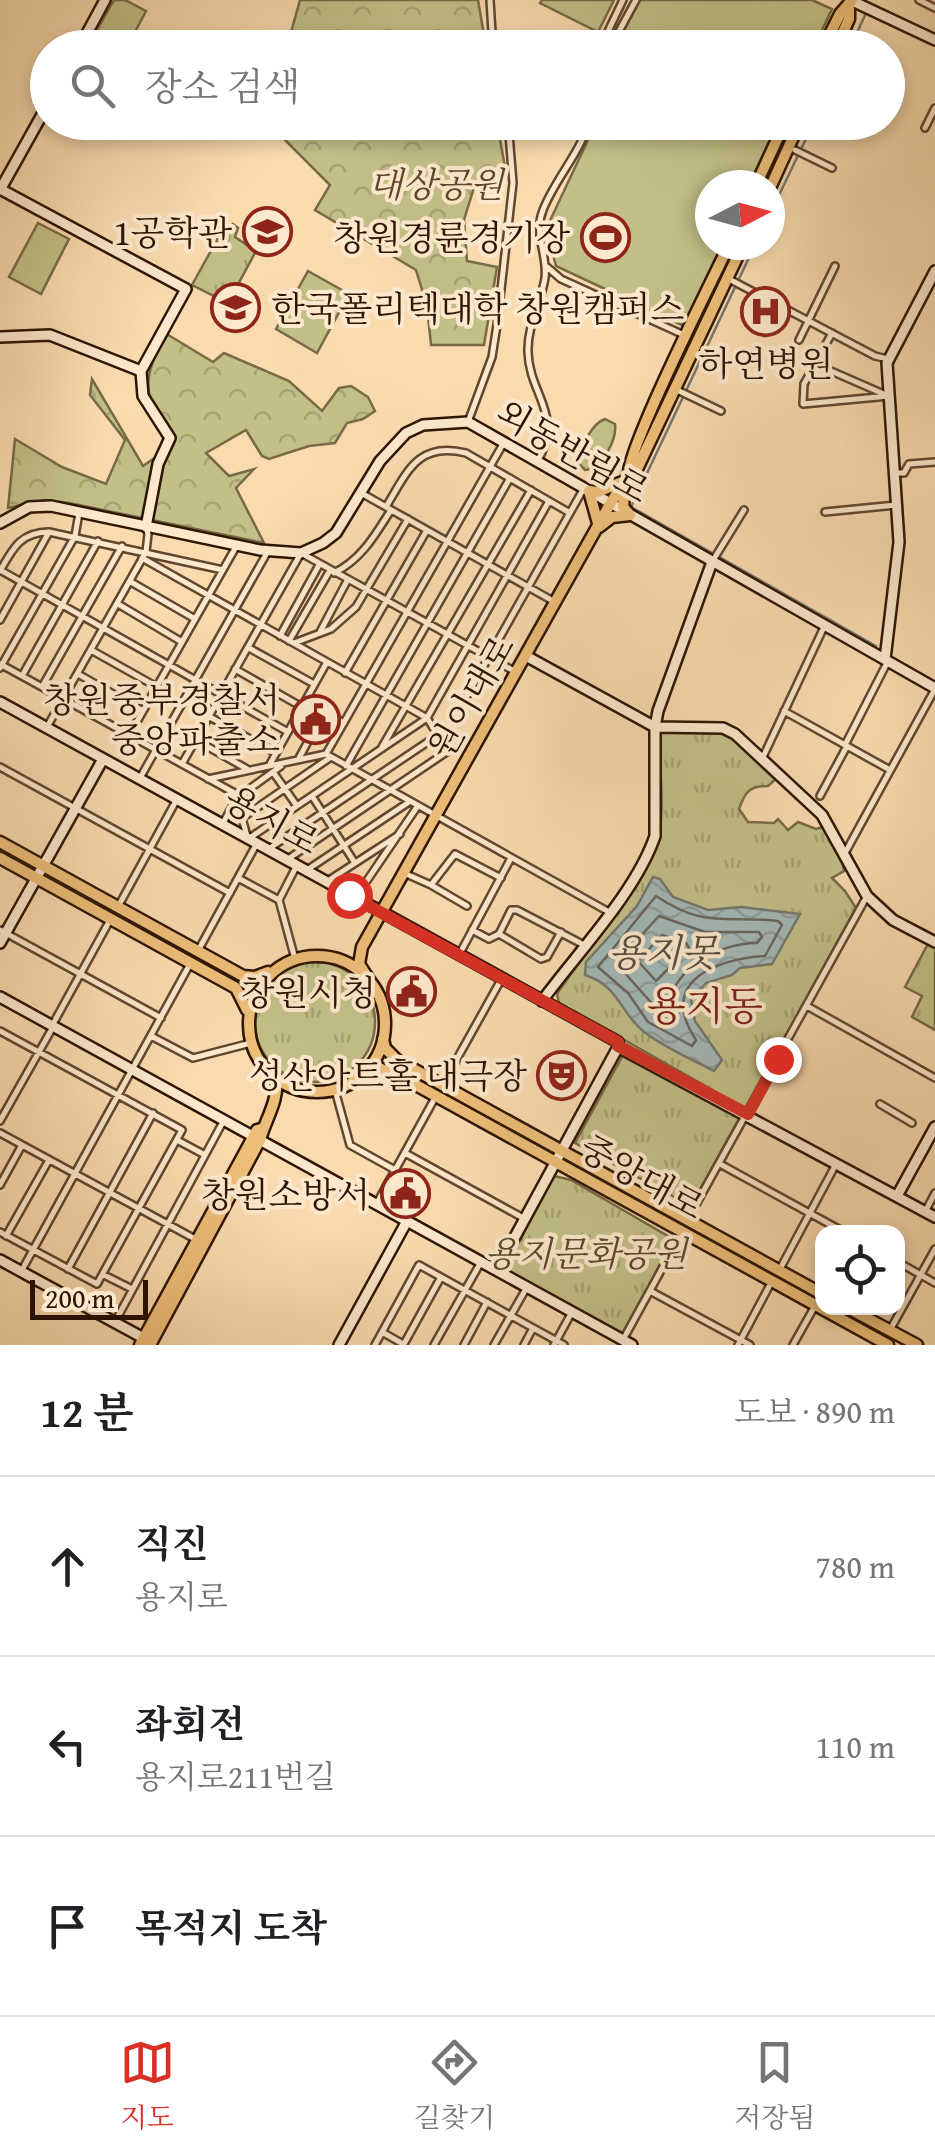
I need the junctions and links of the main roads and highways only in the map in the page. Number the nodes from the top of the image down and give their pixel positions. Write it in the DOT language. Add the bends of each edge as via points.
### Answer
graph roads {
  1 [pos="105,0"];
  2 [pos="851,2"];
  3 [pos="92,30"];
  4 [pos="832,30"];
  5 [pos="844,30"];
  6 [pos="935,40"];
  7 [pos="30,136"];
  8 [pos="777,140"];
  9 [pos="794,140"];
  10 [pos="763,170"];
  11 [pos="780,170"];
  12 [pos="0,189"];
  13 [pos="722,260"];
  14 [pos="739,260"];
  15 [pos="935,271"];
  16 [pos="0,337"];
  17 [pos="140,370"];
  18 [pos="627,478"];
  19 [pos="586,490"];
  20 [pos="610,504"];
  21 [pos="630,515"];
  22 [pos="0,522"];
  23 [pos="599,526"];
  24 [pos="146,527"];
  25 [pos="714,560"];
  26 [pos="526,656"];
  27 [pos="886,660"];
  28 [pos="935,688"];
  29 [pos="0,702"];
  30 [pos="655,728"];
  31 [pos="103,759"];
  32 [pos="0,842"];
  33 [pos="0,858"];
  34 [pos="43,866"];
  35 [pos="36,878"];
  36 [pos="115,912"];
  37 [pos="381,912"];
  38 [pos="2,935"];
  39 [pos="935,942"];
  40 [pos="362,947"];
  41 [pos="194,956"];
  42 [pos="337,958"];
  43 [pos="273,971"];
  44 [pos="370,981"];
  45 [pos="0,997"];
  46 [pos="542,1001"];
  47 [pos="249,1016"];
  48 [pos="383,1039"];
  49 [pos="618,1046"];
  50 [pos="414,1070"];
  51 [pos="366,1071"];
  52 [pos="406,1079"];
  53 [pos="276,1080"];
  54 [pos="292,1088"];
  55 [pos="275,1101"];
  56 [pos="935,1127"];
  57 [pos="258,1135"];
  58 [pos="560,1156"];
  59 [pos="897,1196"];
  60 [pos="935,1217"];
  61 [pos="407,1221"];
  62 [pos="0,1260"];
  63 [pos="497,1270"];
  64 [pos="815,1296"];
  65 [pos="815,1297"];
  66 [pos="842,1315"];
  67 [pos="861,1315"];
  68 [pos="628,1342"];
  69 [pos="146,1343"];
  70 [pos="885,1344"];
  71 [pos="339,1345"];
  72 [pos="917,1345"];
  1 -- 3 [label="main road"];
  2 -- 4 [label="main road"];
  2 -- 5 [label="main road"];
  2 -- 6 [label="main road"];
  7 -- 12 [label="main road"];
  8 -- 10 [label="main road"];
  9 -- 11 [label="main road"];
  12 -- 17 [label="main road" via="186,290"];
  13 -- 18 [label="main road, 원이대로" via="627,465"];
  14 -- 18 [label="main road, 원이대로" via="678,391"];
  15 -- 27 [label="main road" via="888,360 899,542"];
  16 -- 17 [label="main road" via="50,336"];
  17 -- 24 [label="main road" via="142,396 170,438"];
  18 -- 19 [label="main road" via="597,492"];
  18 -- 20 [label="main road, 원이대로"];
  18 -- 21 [label="main road" via="623,507"];
  19 -- 20 [label="main road, 외동반림로"];
  19 -- 23 [label="main road"];
  19 -- 24 [label="main road, 외동반림로" via="468,422 424,425 406,433 380,461 336,533 300,553"];
  20 -- 21 [label="main road, 외동반림로"];
  20 -- 23 [label="main road, 원이대로"];
  21 -- 23 [label="main road"];
  21 -- 25 [label="main road, 외동반림로"];
  22 -- 24 [label="main road" via="29,507 52,506"];
  23 -- 26 [label="main road, 원이대로"];
  25 -- 27 [label="main road, 외동반림로"];
  25 -- 30 [label="main road"];
  26 -- 30 [label="main road"];
  26 -- 37 [label="main road, 원이대로"];
  27 -- 28 [label="main road, 외동반림로"];
  29 -- 31 [label="main road, 용지로"];
  30 -- 39 [label="main road" via="723,728 736,734 822,815 867,896 892,920"];
  30 -- 46 [label="main road" via="655,836 638,876"];
  31 -- 34 [label="main road"];
  31 -- 37 [label="main road, 용지로"];
  32 -- 34 [label="main road"];
  33 -- 35 [label="main road"];
  34 -- 35 [label="main road"];
  34 -- 36 [label="main road"];
  35 -- 36 [label="main road"];
  35 -- 38 [label="main road"];
  36 -- 41 [label="main road"];
  37 -- 40 [label="main road, 원이대로"];
  37 -- 46 [label="main road, 용지로"];
  40 -- 42 [label="main road"];
  40 -- 44 [label="main road" via="360,964"];
  41 -- 43 [label="main road" via="243,976"];
  41 -- 47 [label="main road" via="236,988"];
  42 -- 43 [label="main road" via="296,958"];
  42 -- 44 [label="main road"];
  43 -- 47 [label="main road" via="256,991"];
  44 -- 48 [label="main road" via="382,1005"];
  45 -- 57 [label="main road"];
  46 -- 49 [label="main road, 용지로"];
  47 -- 53 [label="main road" via="251,1043"];
  48 -- 50 [label="main road, 중앙대로"];
  48 -- 51 [label="main road"];
  49 -- 58 [label="main road"];
  49 -- 59 [label="main road, 용지로"];
  50 -- 52 [label="main road"];
  50 -- 58 [label="main road, 중앙대로"];
  51 -- 52 [label="main road, 중앙대로" via="377,1067"];
  51 -- 54 [label="main road" via="335,1090"];
  52 -- 58 [label="main road, 중앙대로"];
  53 -- 54 [label="main road"];
  53 -- 55 [label="main road"];
  54 -- 55 [label="main road"];
  55 -- 57 [label="main road"];
  56 -- 59 [label="main road"];
  57 -- 61 [label="main road"];
  57 -- 69 [label="main road"];
  58 -- 63 [label="main road"];
  58 -- 64 [label="main road, 중앙대로" via="688,1219"];
  58 -- 65 [label="main road, 중앙대로" via="772,1281"];
  59 -- 60 [label="main road, 용지로"];
  61 -- 63 [label="main road"];
  61 -- 71 [label="main road"];
  62 -- 69 [label="main road"];
  63 -- 68 [label="main road"];
  66 -- 70 [label="main road, 중앙대로"];
  67 -- 72 [label="main road"];
}
